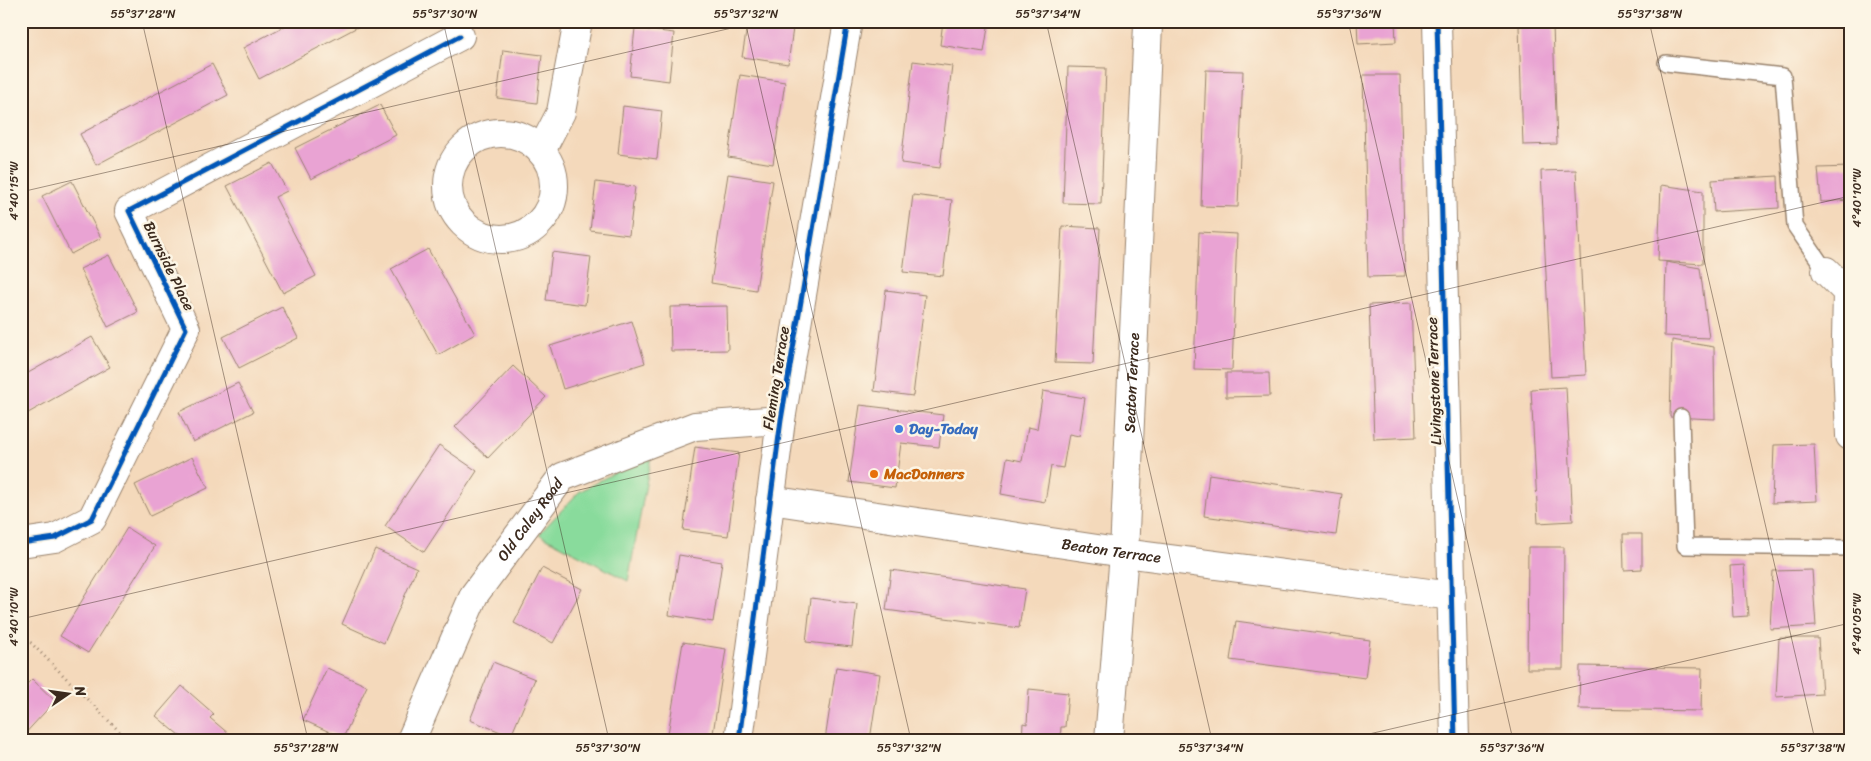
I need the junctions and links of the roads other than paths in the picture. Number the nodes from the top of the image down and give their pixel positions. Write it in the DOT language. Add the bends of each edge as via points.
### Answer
graph roads {
  1 [pos="578,21"];
  2 [pos="848,21"];
  3 [pos="1437,21"];
  4 [pos="1148,25"];
  5 [pos="460,36"];
  6 [pos="1666,63"];
  7 [pos="541,152"];
  8 [pos="1826,270"];
  9 [pos="1848,339"];
  10 [pos="1681,417"];
  11 [pos="781,420"];
  12 [pos="1850,436"];
  13 [pos="770,500"];
  14 [pos="21,542"];
  15 [pos="1850,548"];
  16 [pos="1124,553"];
  17 [pos="1452,596"];
  18 [pos="411,740"];
  19 [pos="739,740"];
  20 [pos="1109,740"];
  21 [pos="1454,740"];
  1 -- 7 [label="street" via="562,112"];
  2 -- 11 [label="street, Fleming Terrace"];
  3 -- 17 [label="street, Livingstone Terrace"];
  4 -- 16 [label="street, Seaton Terrace"];
  5 -- 14 [label="street, Burnside Place" via="129,211 186,330 92,519 55,538"];
  6 -- 8 [label="lane" via="1783,76 1795,226"];
  8 -- 9 [label="street" via="1847,292"];
  9 -- 12 [label="street"];
  10 -- 15 [label="lane" via="1685,546"];
  11 -- 13 [label="street, Fleming Terrace"];
  11 -- 18 [label="street, Old Caley Road" via="695,426 562,477 474,594"];
  13 -- 16 [label="street, Beaton Terrace"];
  13 -- 19 [label="street, Fleming Terrace"];
  16 -- 17 [label="street, Beaton Terrace"];
  16 -- 20 [label="street, Seaton Terrace"];
  17 -- 21 [label="street, Livingstone Terrace"];
}
